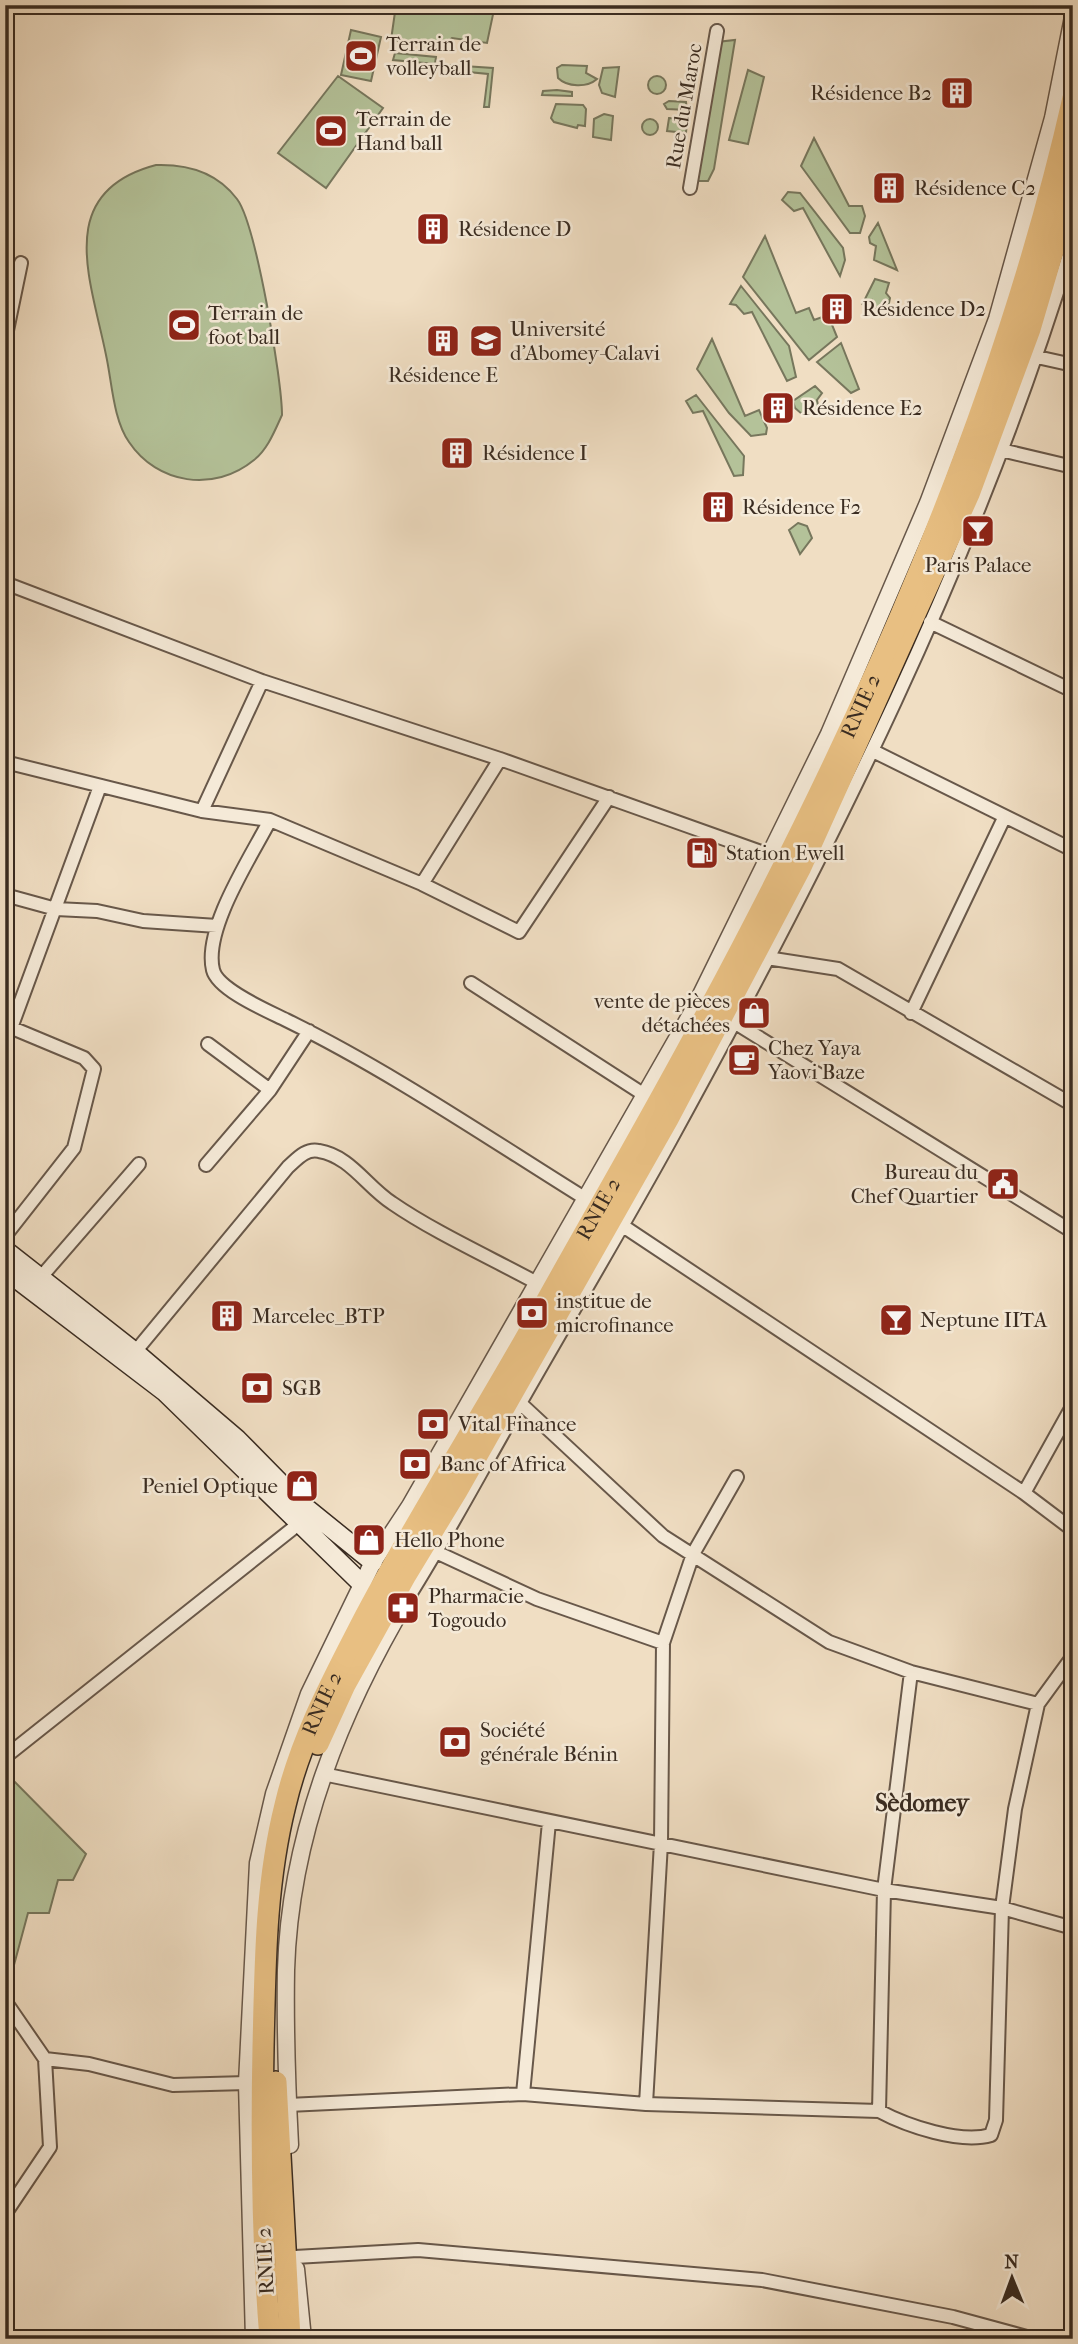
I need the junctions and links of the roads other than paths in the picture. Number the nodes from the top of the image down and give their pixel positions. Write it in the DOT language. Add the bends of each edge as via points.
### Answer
graph roads {
  1 [pos="1073,17"];
  2 [pos="717,31"];
  3 [pos="1073,98"];
  4 [pos="1073,183"];
  5 [pos="690,188"];
  6 [pos="1073,242"];
  7 [pos="21,262"];
  8 [pos="5,340"];
  9 [pos="1037,357"];
  10 [pos="1073,365"];
  11 [pos="1001,450"];
  12 [pos="1073,467"];
  13 [pos="5,583"];
  14 [pos="930,622"];
  15 [pos="262,681"];
  16 [pos="1073,691"];
  17 [pos="873,751"];
  18 [pos="500,759"];
  19 [pos="5,762"];
  20 [pos="100,786"];
  21 [pos="609,797"];
  22 [pos="202,811"];
  23 [pos="1004,818"];
  24 [pos="270,820"];
  25 [pos="1073,850"];
  26 [pos="778,858"];
  27 [pos="422,884"];
  28 [pos="5,895"];
  29 [pos="56,909"];
  30 [pos="217,926"];
  31 [pos="767,958"];
  32 [pos="471,983"];
  33 [pos="911,1013"];
  34 [pos="729,1019"];
  35 [pos="8,1026"];
  36 [pos="309,1031"];
  37 [pos="208,1044"];
  38 [pos="270,1090"];
  39 [pos="643,1094"];
  40 [pos="1073,1105"];
  41 [pos="139,1164"];
  42 [pos="206,1165"];
  43 [pos="586,1199"];
  44 [pos="623,1226"];
  45 [pos="1073,1232"];
  46 [pos="5,1236"];
  47 [pos="5,1250"];
  48 [pos="5,1270"];
  49 [pos="41,1278"];
  50 [pos="537,1283"];
  51 [pos="135,1352"];
  52 [pos="520,1403"];
  53 [pos="1073,1405"];
  54 [pos="737,1477"];
  55 [pos="1024,1493"];
  56 [pos="301,1522"];
  57 [pos="1073,1530"];
  58 [pos="436,1552"];
  59 [pos="692,1554"];
  60 [pos="397,1571"];
  61 [pos="387,1591"];
  62 [pos="663,1643"];
  63 [pos="1073,1656"];
  64 [pos="911,1672"];
  65 [pos="1038,1704"];
  66 [pos="5,1757"];
  67 [pos="323,1774"];
  68 [pos="549,1822"];
  69 [pos="661,1843"];
  70 [pos="884,1890"];
  71 [pos="1002,1909"];
  72 [pos="1073,1928"];
  73 [pos="5,2001"];
  74 [pos="45,2059"];
  75 [pos="247,2083"];
  76 [pos="523,2094"];
  77 [pos="288,2105"];
  78 [pos="646,2105"];
  79 [pos="879,2111"];
  80 [pos="5,2214"];
  81 [pos="295,2257"];
  82 [pos="254,2339"];
  83 [pos="270,2339"];
  84 [pos="290,2339"];
  85 [pos="303,2339"];
  86 [pos="1034,2339"];
  1 -- 26 [label="street" via="1053,118 997,319 883,613"];
  2 -- 5 [label="street, Rue du Maroc"];
  3 -- 26 [label="highway, RNIE 2 / RNIE 2" via="1040,233 956,476 901,611"];
  4 -- 34 [label="highway, RNIE 2 / RNIE 2" via="1030,329 969,494"];
  6 -- 9 [label="street"];
  7 -- 8 [label="street"];
  9 -- 10 [label="street"];
  9 -- 11 [label="street"];
  11 -- 12 [label="street"];
  11 -- 14 [label="street"];
  13 -- 15 [label="street"];
  14 -- 16 [label="street"];
  14 -- 17 [label="street"];
  15 -- 18 [label="street"];
  15 -- 22 [label="street"];
  17 -- 23 [label="street"];
  17 -- 31 [label="street"];
  18 -- 21 [label="street"];
  18 -- 27 [label="street"];
  19 -- 20 [label="street"];
  20 -- 22 [label="street"];
  20 -- 29 [label="street"];
  21 -- 26 [label="street"];
  21 -- 27 [label="street" via="519,932"];
  22 -- 24 [label="street"];
  23 -- 25 [label="street"];
  23 -- 33 [label="street"];
  24 -- 27 [label="street"];
  24 -- 30 [label="street"];
  26 -- 39 [label="street"];
  26 -- 60 [label="highway, RNIE 2 / RNIE 2" via="708,1013"];
  28 -- 29 [label="street"];
  29 -- 30 [label="street"];
  29 -- 35 [label="street"];
  30 -- 36 [label="street" via="210,955 214,975 234,993"];
  31 -- 33 [label="street" via="838,969"];
  31 -- 34 [label="street"];
  32 -- 39 [label="street"];
  33 -- 40 [label="street"];
  34 -- 44 [label="street"];
  34 -- 45 [label="street"];
  34 -- 60 [label="highway, RNIE 2 / RNIE 2" via="549,1331"];
  35 -- 46 [label="street" via="84,1058 94,1069 74,1148"];
  36 -- 38 [label="street"];
  36 -- 43 [label="street"];
  37 -- 38 [label="street"];
  38 -- 42 [label="street"];
  39 -- 43 [label="street"];
  41 -- 49 [label="street"];
  43 -- 50 [label="street"];
  44 -- 52 [label="street"];
  44 -- 55 [label="street"];
  47 -- 49 [label="main road"];
  48 -- 56 [label="main road" via="165,1392"];
  49 -- 51 [label="main road"];
  50 -- 51 [label="street" via="393,1204 351,1166 331,1153 315,1150 288,1167"];
  50 -- 60 [label="street" via="410,1506"];
  51 -- 60 [label="main road" via="237,1438 300,1503"];
  52 -- 58 [label="street"];
  52 -- 59 [label="street" via="663,1536"];
  53 -- 55 [label="street"];
  54 -- 59 [label="street"];
  55 -- 57 [label="street"];
  56 -- 61 [label="main road"];
  56 -- 66 [label="street"];
  58 -- 60 [label="street"];
  58 -- 62 [label="street" via="537,1599"];
  59 -- 62 [label="street"];
  59 -- 64 [label="street" via="829,1642"];
  60 -- 61 [label="highway, RNIE 2 / RNIE 2"];
  60 -- 61 [label="street"];
  61 -- 67 [label="street"];
  61 -- 75 [label="street" via="309,1694 274,1794 260,1852"];
  61 -- 83 [label="highway, RNIE 2 / RNIE 2" via="317,1709 286,1799 271,1872 262,2103 262,2211"];
  61 -- 84 [label="highway, RNIE 2 / RNIE 2" via="321,1735 286,1863 278,1928 276,2088"];
  62 -- 69 [label="street"];
  63 -- 65 [label="street"];
  64 -- 65 [label="street"];
  64 -- 70 [label="street"];
  65 -- 71 [label="street" via="1015,1809"];
  67 -- 68 [label="street"];
  67 -- 77 [label="street" via="296,1880 286,1968"];
  68 -- 69 [label="street"];
  68 -- 76 [label="street"];
  69 -- 70 [label="street"];
  69 -- 78 [label="street"];
  70 -- 71 [label="street"];
  70 -- 79 [label="street"];
  71 -- 72 [label="street"];
  71 -- 79 [label="street" via="996,2120 991,2135 976,2140 901,2123"];
  73 -- 74 [label="street"];
  74 -- 75 [label="street" via="89,2064 173,2085"];
  74 -- 80 [label="street" via="50,2147"];
  75 -- 82 [label="street"];
  76 -- 77 [label="street"];
  76 -- 78 [label="street"];
  77 -- 81 [label="street"];
  78 -- 79 [label="street"];
  81 -- 85 [label="street"];
  81 -- 86 [label="street" via="418,2250 762,2280 953,2317"];
}
